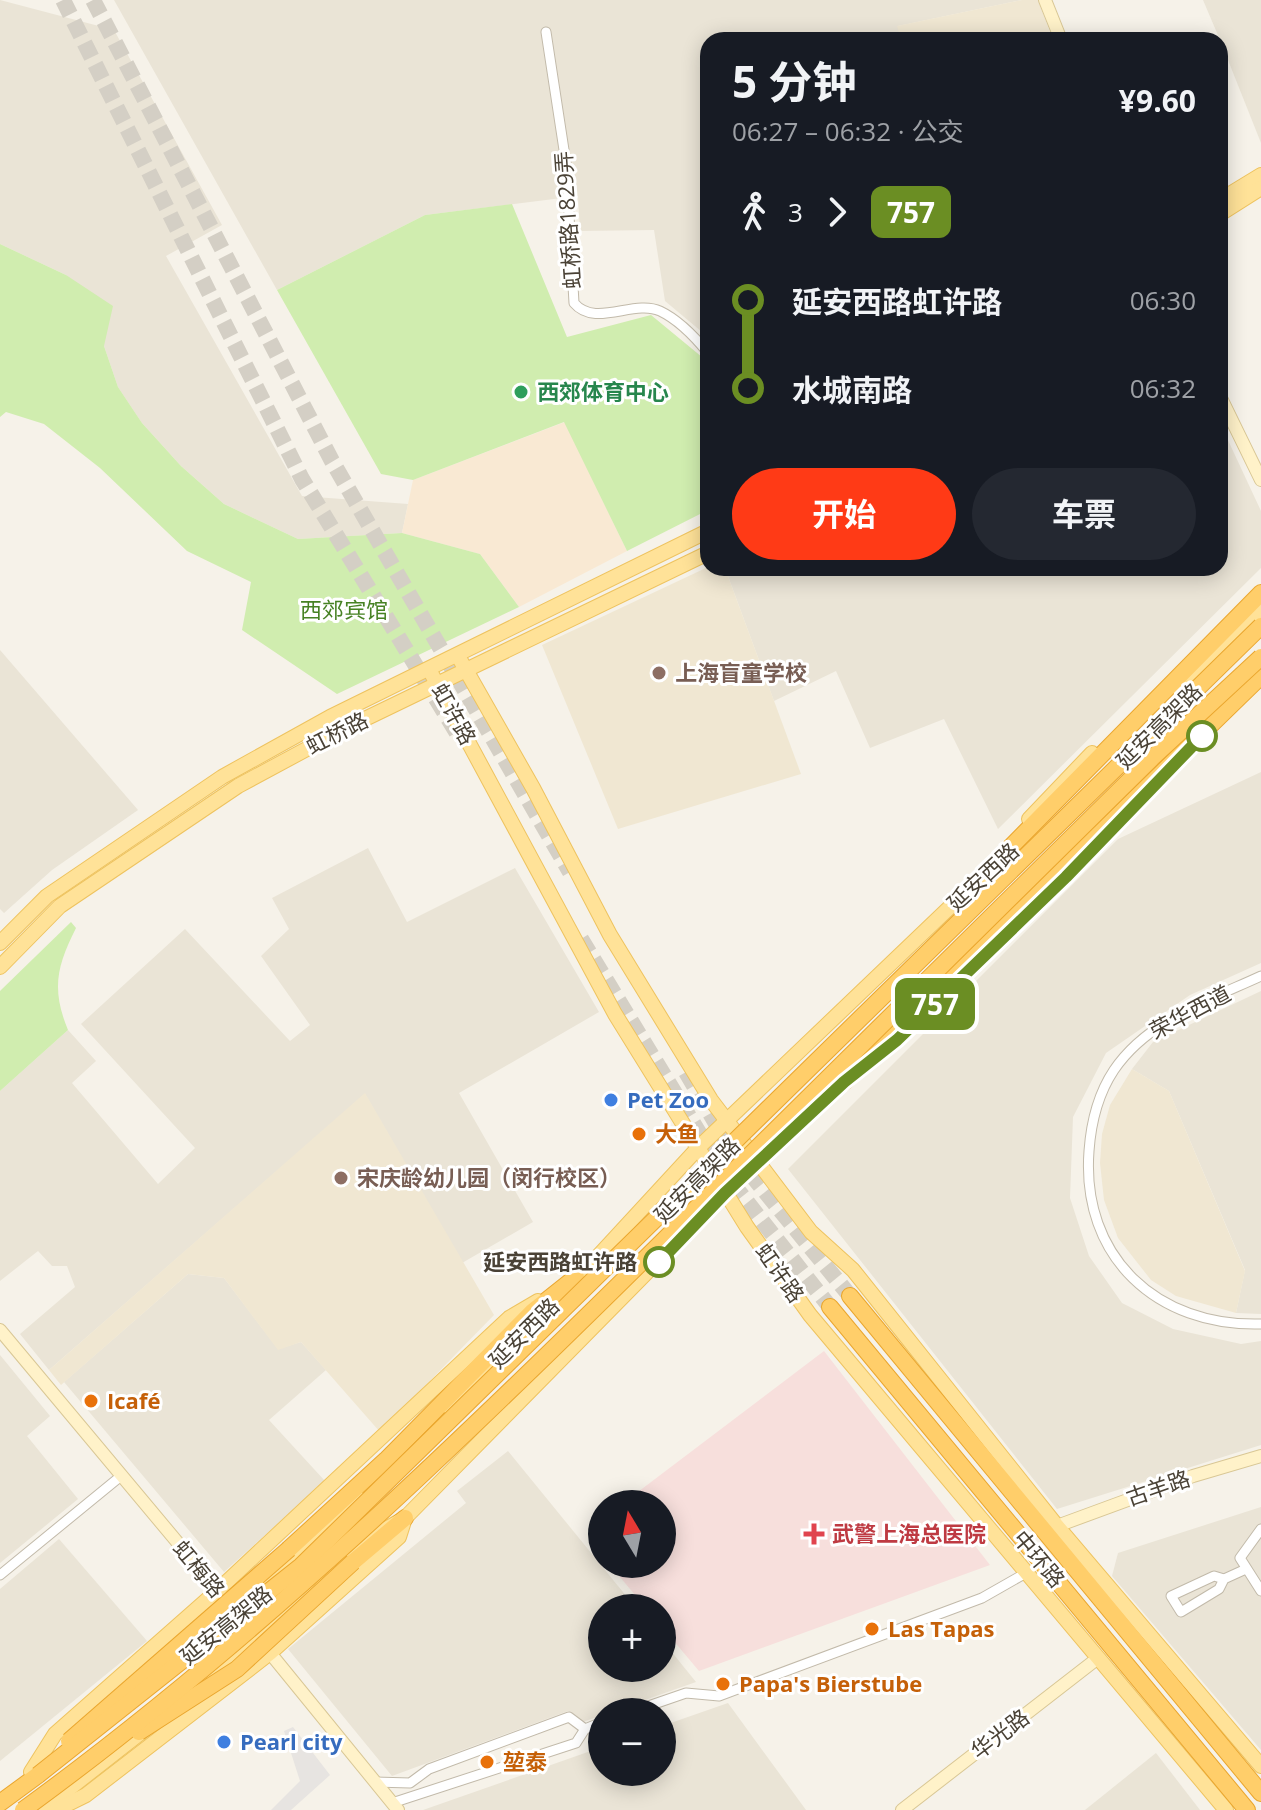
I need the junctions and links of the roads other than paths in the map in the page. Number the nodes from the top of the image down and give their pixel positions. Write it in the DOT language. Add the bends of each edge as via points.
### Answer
graph roads {
  1 [pos="1045,0"];
  2 [pos="546,32"];
  3 [pos="1058,32"];
  4 [pos="1261,175"];
  5 [pos="1261,188"];
  6 [pos="1228,195"];
  7 [pos="1228,209"];
  8 [pos="700,343"];
  9 [pos="1228,412"];
  10 [pos="1261,480"];
  11 [pos="700,535"];
  12 [pos="700,557"];
  13 [pos="1261,587"];
  14 [pos="1261,593"];
  15 [pos="1261,608"];
  16 [pos="1261,626"];
  17 [pos="458,656"];
  18 [pos="1261,656"];
  19 [pos="467,670"];
  20 [pos="430,671"];
  21 [pos="1261,678"];
  22 [pos="437,685"];
  23 [pos="989,869"];
  24 [pos="0,943"];
  25 [pos="0,967"];
  26 [pos="1261,976"];
  27 [pos="844,1082"];
  28 [pos="727,1122"];
  29 [pos="698,1148"];
  30 [pos="758,1165"];
  31 [pos="725,1193"];
  32 [pos="576,1277"];
  33 [pos="850,1296"];
  34 [pos="830,1307"];
  35 [pos="1261,1324"];
  36 [pos="0,1330"];
  37 [pos="1261,1456"];
  38 [pos="121,1476"];
  39 [pos="405,1518"];
  40 [pos="1057,1526"];
  41 [pos="1261,1529"];
  42 [pos="1246,1569"];
  43 [pos="1026,1573"];
  44 [pos="0,1575"];
  45 [pos="1224,1579"];
  46 [pos="217,1591"];
  47 [pos="1261,1591"];
  48 [pos="237,1614"];
  49 [pos="258,1638"];
  50 [pos="287,1638"];
  51 [pos="270,1653"];
  52 [pos="1098,1658"];
  53 [pos="672,1698"];
  54 [pos="588,1728"];
  55 [pos="585,1729"];
  56 [pos="106,1750"];
  57 [pos="1261,1766"];
  58 [pos="35,1774"];
  59 [pos="375,1782"];
  60 [pos="1261,1793"];
  61 [pos="0,1795"];
  62 [pos="0,1803"];
  63 [pos="395,1807"];
  64 [pos="23,1810"];
  65 [pos="42,1810"];
  66 [pos="56,1810"];
  67 [pos="902,1810"];
  68 [pos="1226,1810"];
  69 [pos="1247,1810"];
  1 -- 3 [label="street"];
  2 -- 8 [label="street, 虹桥路1829弄" via="566,163 574,303 579,310 596,313 658,310"];
  4 -- 6 [label="main road"];
  5 -- 7 [label="main road"];
  9 -- 10 [label="street"];
  11 -- 17 [label="main road, 虹桥路"];
  12 -- 19 [label="main road, 虹桥路"];
  13 -- 23 [label="main road" via="1045,800"];
  14 -- 23 [label="highway"];
  15 -- 23 [label="main road, 延安西路" via="1056,811"];
  16 -- 58 [label="highway, 延安高架路, bridge" via="310,1557"];
  17 -- 19 [label="main road, 虹许路"];
  17 -- 20 [label="main road, 虹桥路"];
  18 -- 27 [label="main road, 延安西路" via="886,1028"];
  18 -- 56 [label="highway, 延安高架路, bridge" via="493,1409 312,1576"];
  19 -- 22 [label="main road, 虹桥路"];
  19 -- 28 [label="main road, 虹许路" via="617,946"];
  20 -- 22 [label="main road, 虹许路"];
  20 -- 24 [label="main road, 虹桥路" via="330,717 222,777 47,896"];
  21 -- 27 [label="highway"];
  21 -- 27 [label="main road" via="1055,888 897,1040"];
  22 -- 25 [label="main road, 虹桥路" via="238,786 60,906"];
  22 -- 29 [label="main road, 虹许路" via="615,1014"];
  23 -- 28 [label="main road, 延安西路"];
  26 -- 35 [label="street, 荣华西道" via="1142,1038 1114,1070 1098,1103 1088,1168 1091,1203 1125,1274 1152,1297 1194,1316 1234,1325"];
  27 -- 30 [label="main road, 延安西路"];
  28 -- 29 [label="main road, 延安西路"];
  28 -- 30 [label="main road, 虹许路"];
  29 -- 31 [label="main road, 虹许路"];
  29 -- 32 [label="main road, 延安西路"];
  30 -- 31 [label="main road, 延安西路"];
  30 -- 40 [label="main road, 虹许路" via="818,1239 853,1270"];
  31 -- 39 [label="main road, 延安西路"];
  31 -- 43 [label="main road, 虹许路" via="810,1315"];
  32 -- 46 [label="main road" via="509,1318"];
  32 -- 48 [label="main road, 延安西路"];
  32 -- 58 [label="highway, bridge" via="532,1312 386,1460 84,1724"];
  33 -- 60 [label="highway, 中环路"];
  34 -- 69 [label="highway, 中环路"];
  36 -- 38 [label="street, 虹梅路"];
  37 -- 40 [label="street, 古羊路" via="1132,1496"];
  38 -- 44 [label="street"];
  38 -- 46 [label="street, 虹梅路"];
  39 -- 49 [label="main road, 延安西路" via="348,1551"];
  39 -- 50 [label="main road" via="399,1537"];
  39 -- 56 [label="highway, bridge" via="237,1669"];
  40 -- 57 [label="main road, 虹许路"];
  41 -- 42 [label="street" via="1240,1558"];
  42 -- 45 [label="street"];
  42 -- 47 [label="street"];
  43 -- 52 [label="main road, 虹许路"];
  43 -- 53 [label="street" via="982,1598 719,1696 686,1693"];
  45 -- 45 [label="street" via="1214,1576 1171,1596 1181,1612 1219,1589"];
  46 -- 48 [label="street, 虹梅路"];
  46 -- 58 [label="main road" via="55,1734"];
  48 -- 49 [label="street, 虹梅路"];
  48 -- 58 [label="main road, 延安西路"];
  49 -- 50 [label="main road"];
  49 -- 51 [label="street, 虹梅路"];
  49 -- 65 [label="main road, 延安西路"];
  50 -- 51 [label="main road"];
  51 -- 59 [label="street, 虹梅路"];
  51 -- 66 [label="main road" via="86,1795"];
  52 -- 67 [label="street, 华光路"];
  52 -- 68 [label="main road, 虹许路"];
  54 -- 55 [label="street"];
  55 -- 59 [label="street" via="569,1717 429,1769 410,1783"];
  55 -- 63 [label="street" via="576,1743"];
  56 -- 64 [label="highway, 延安高架路, bridge"];
  58 -- 61 [label="main road, 延安西路"];
  58 -- 62 [label="highway, 延安高架路"];
  59 -- 63 [label="street, 虹梅路"];
}
